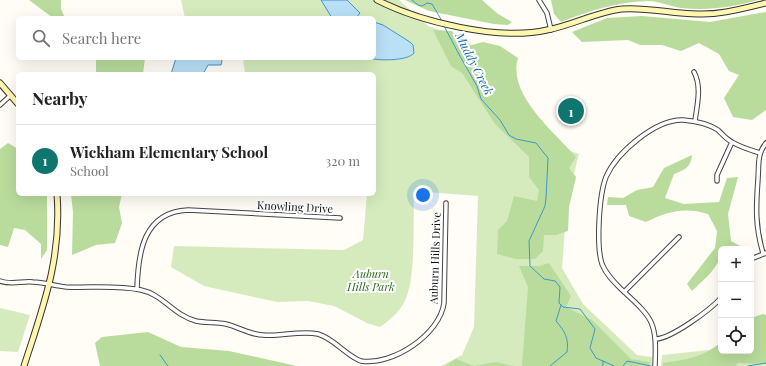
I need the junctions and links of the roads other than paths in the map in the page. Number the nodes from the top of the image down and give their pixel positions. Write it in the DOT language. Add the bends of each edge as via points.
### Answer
graph roads {
  1 [pos="377,0"];
  2 [pos="539,0"];
  3 [pos="766,3"];
  4 [pos="551,30"];
  5 [pos="694,72"];
  6 [pos="0,83"];
  7 [pos="11,95"];
  8 [pos="16,101"];
  9 [pos="0,105"];
  10 [pos="695,121"];
  11 [pos="732,142"];
  12 [pos="766,143"];
  13 [pos="760,153"];
  14 [pos="717,181"];
  15 [pos="57,196"];
  16 [pos="446,203"];
  17 [pos="340,218"];
  18 [pos="679,237"];
  19 [pos="764,253"];
  20 [pos="754,258"];
  21 [pos="0,281"];
  22 [pos="50,285"];
  23 [pos="137,289"];
  24 [pos="624,292"];
  25 [pos="718,301"];
  26 [pos="656,339"];
  27 [pos="24,366"];
  28 [pos="655,366"];
  1 -- 4 [label="main road" via="404,12 429,19 501,34"];
  2 -- 4 [label="street"];
  3 -- 4 [label="main road" via="708,14 684,14 646,8 618,10 590,16"];
  5 -- 10 [label="street" via="698,84"];
  6 -- 7 [label="main road"];
  7 -- 8 [label="main road"];
  7 -- 9 [label="street"];
  10 -- 11 [label="street" via="711,126"];
  10 -- 24 [label="street" via="674,120 655,127 619,157 606,177 601,196 599,251 605,270"];
  11 -- 13 [label="street"];
  11 -- 14 [label="street" via="716,175"];
  12 -- 13 [label="street"];
  13 -- 19 [label="street" via="756,214"];
  15 -- 22 [label="main road" via="56,250"];
  16 -- 23 [label="street, Auburn Hills Drive" via="442,311 437,324 430,332 402,355 389,361 376,363 360,360 318,334 258,335 226,324 195,321 181,315 151,294"];
  17 -- 23 [label="street, Knowling Drive" via="188,210 169,214 153,224 146,235 141,250"];
  18 -- 24 [label="street"];
  19 -- 20 [label="street"];
  21 -- 22 [label="street, Auburn Hills Drive"];
  22 -- 23 [label="street, Auburn Hills Drive"];
  22 -- 27 [label="main road"];
  24 -- 26 [label="street" via="650,318"];
  25 -- 26 [label="street" via="665,338"];
  26 -- 28 [label="street"];
}
